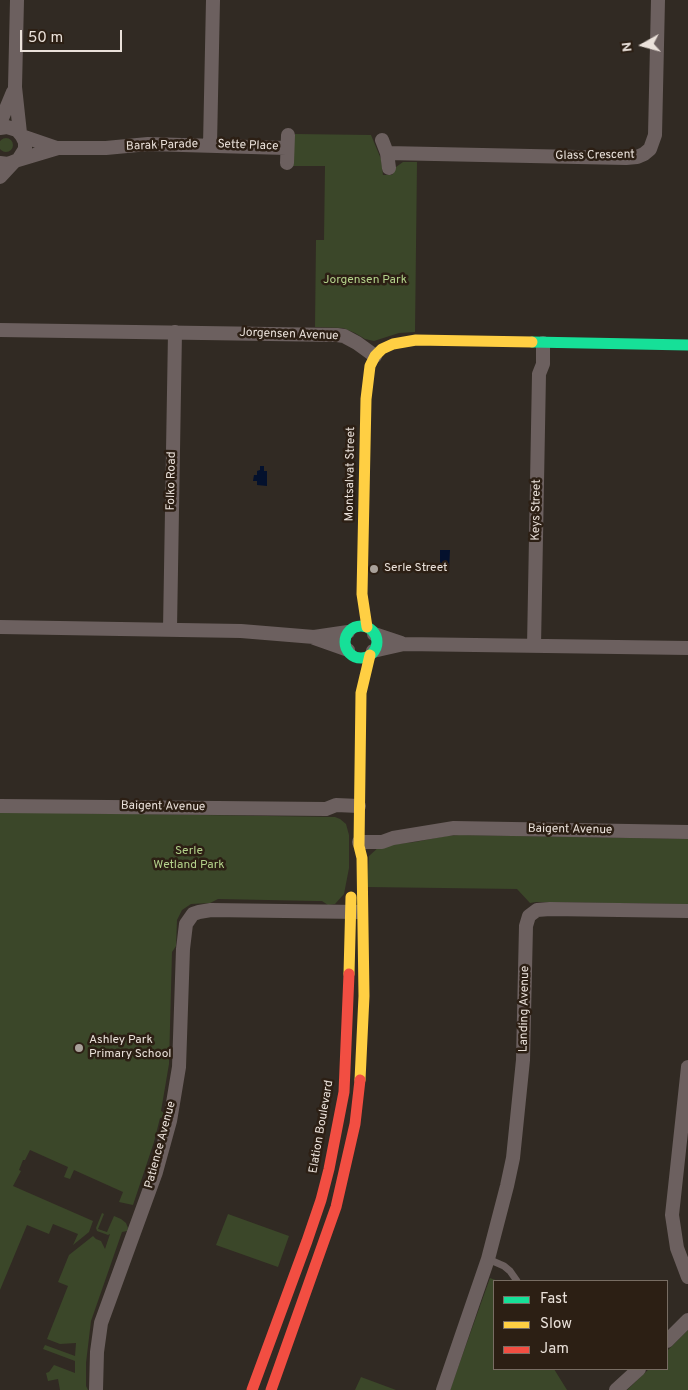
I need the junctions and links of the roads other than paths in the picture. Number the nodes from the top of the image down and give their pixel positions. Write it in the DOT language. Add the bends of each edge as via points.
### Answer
graph roads {
  1 [pos="17,0"];
  2 [pos="213,0"];
  3 [pos="658,0"];
  4 [pos="15,87"];
  5 [pos="0,123"];
  6 [pos="0,128"];
  7 [pos="21,135"];
  8 [pos="382,140"];
  9 [pos="210,145"];
  10 [pos="58,148"];
  11 [pos="387,153"];
  12 [pos="11,162"];
  13 [pos="286,163"];
  14 [pos="389,168"];
  15 [pos="0,177"];
  16 [pos="0,330"];
  17 [pos="175,332"];
  18 [pos="540,343"];
  19 [pos="688,346"];
  20 [pos="375,356"];
  21 [pos="362,594"];
  22 [pos="0,627"];
  23 [pos="170,629"];
  24 [pos="350,630"];
  25 [pos="370,630"];
  26 [pos="314,637"];
  27 [pos="404,644"];
  28 [pos="534,646"];
  29 [pos="688,648"];
  30 [pos="349,652"];
  31 [pos="372,653"];
  32 [pos="361,693"];
  33 [pos="0,806"];
  34 [pos="359,810"];
  35 [pos="688,832"];
  36 [pos="359,841"];
  37 [pos="688,911"];
  38 [pos="356,912"];
  39 [pos="688,1068"];
  40 [pos="329,1169"];
  41 [pos="345,1173"];
  42 [pos="488,1259"];
  43 [pos="688,1276"];
  44 [pos="517,1280"];
  45 [pos="688,1320"];
  46 [pos="668,1340"];
  47 [pos="638,1370"];
  48 [pos="96,1390"];
  49 [pos="252,1390"];
  50 [pos="271,1390"];
  51 [pos="443,1390"];
  52 [pos="616,1390"];
  1 -- 4 [label="street"];
  2 -- 9 [label="street, Barak Parade"];
  3 -- 11 [label="street, Glass Crescent" via="655,135 654,143 644,154 626,158"];
  4 -- 5 [label="street"];
  4 -- 7 [label="street"];
  6 -- 7 [label="street, Barak Parade" via="12,128"];
  7 -- 10 [label="street, Barak Parade"];
  7 -- 12 [label="street" via="24,149"];
  8 -- 11 [label="street"];
  9 -- 10 [label="street, Barak Parade"];
  9 -- 13 [label="street, Sette Place" via="287,142"];
  10 -- 12 [label="street, Barak Parade"];
  11 -- 14 [label="street"];
  12 -- 15 [label="street"];
  16 -- 17 [label="street, Jorgensen Avenue"];
  17 -- 20 [label="street, Jorgensen Avenue" via="337,335 357,343"];
  17 -- 23 [label="street, Folko Road"];
  18 -- 19 [label="street"];
  18 -- 20 [label="street" via="405,341 392,344"];
  18 -- 28 [label="street, Keys Street" via="536,365 539,374"];
  20 -- 21 [label="street, Montsalvat Street" via="370,366 366,399"];
  21 -- 24 [label="street, Montsalvat Street"];
  21 -- 25 [label="street, Montsalvat Street"];
  22 -- 23 [label="street"];
  23 -- 26 [label="street"];
  24 -- 25 [label="street" via="357,626"];
  24 -- 26 [label="street"];
  24 -- 30 [label="street" via="345,641"];
  25 -- 27 [label="street"];
  25 -- 31 [label="street" via="376,646"];
  26 -- 30 [label="street"];
  27 -- 28 [label="street"];
  27 -- 31 [label="street"];
  28 -- 29 [label="street"];
  30 -- 31 [label="street" via="362,658"];
  30 -- 32 [label="street"];
  31 -- 32 [label="street"];
  32 -- 34 [label="street"];
  33 -- 34 [label="street, Baigent Avenue" via="326,809 337,814"];
  34 -- 36 [label="street"];
  35 -- 36 [label="street, Baigent Avenue" via="466,828 382,842"];
  36 -- 38 [label="street, Elation Boulevard"];
  37 -- 42 [label="street, Landing Avenue" via="550,909 537,910 529,916 518,1116 507,1186"];
  38 -- 40 [label="street, Elation Boulevard" via="344,1085"];
  38 -- 41 [label="street, Elation Boulevard" via="364,996 360,1086"];
  38 -- 48 [label="street, Patience Avenue" via="212,910 194,914 186,924 179,1067 170,1121 156,1172 101,1323"];
  39 -- 43 [label="street" via="672,1215 677,1248"];
  40 -- 41 [label="street"];
  40 -- 49 [label="street, Elation Boulevard" via="307,1241"];
  41 -- 50 [label="street, Elation Boulevard"];
  42 -- 44 [label="lane" via="504,1266"];
  42 -- 51 [label="street, Landing Avenue"];
  45 -- 46 [label="street"];
  47 -- 52 [label="street"];
}
